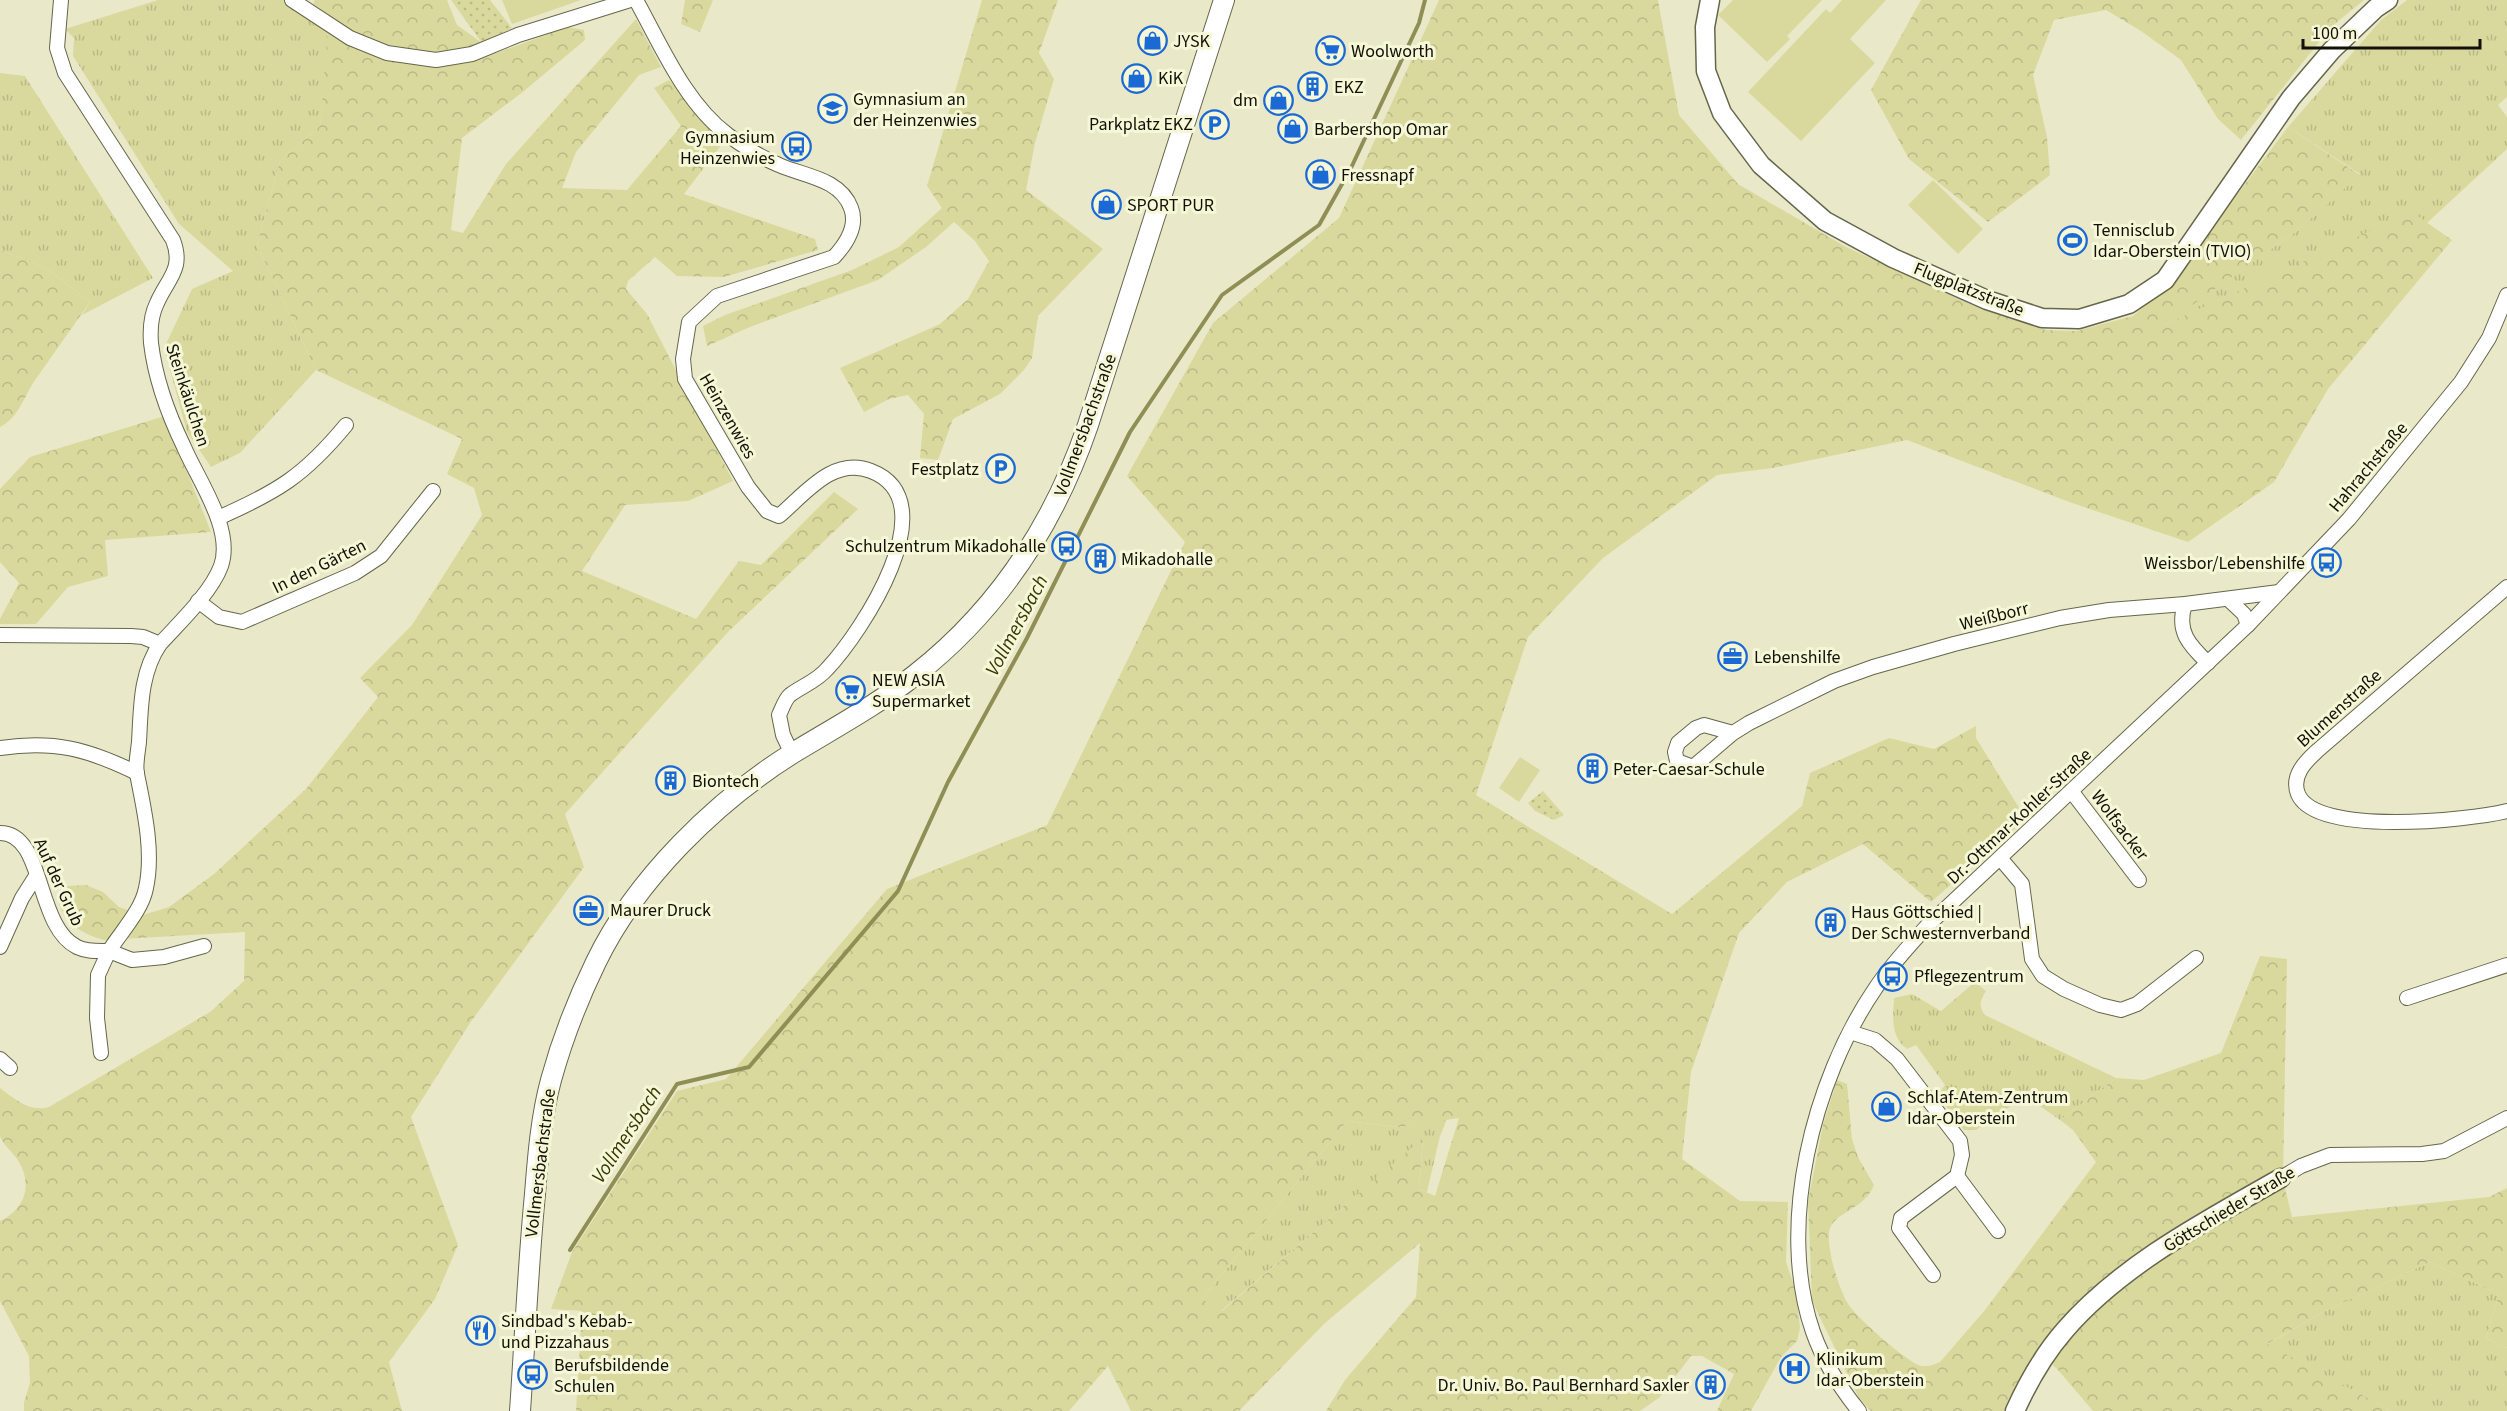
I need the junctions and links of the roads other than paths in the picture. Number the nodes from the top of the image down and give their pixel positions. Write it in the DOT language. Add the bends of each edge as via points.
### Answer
graph roads {
  1 [pos="61,0"];
  2 [pos="292,0"];
  3 [pos="630,0"];
  4 [pos="636,0"];
  5 [pos="1224,0"];
  6 [pos="1710,0"];
  7 [pos="2388,0"];
  8 [pos="2507,295"];
  9 [pos="346,425"];
  10 [pos="433,491"];
  11 [pos="218,519"];
  12 [pos="2507,586"];
  13 [pos="2279,592"];
  14 [pos="2228,598"];
  15 [pos="198,600"];
  16 [pos="2185,604"];
  17 [pos="2248,625"];
  18 [pos="0,634"];
  19 [pos="2230,642"];
  20 [pos="160,645"];
  21 [pos="2208,663"];
  22 [pos="1733,733"];
  23 [pos="0,748"];
  24 [pos="792,754"];
  25 [pos="136,773"];
  26 [pos="2072,792"];
  27 [pos="2507,811"];
  28 [pos="0,833"];
  29 [pos="2001,858"];
  30 [pos="36,876"];
  31 [pos="2139,880"];
  32 [pos="204,946"];
  33 [pos="0,947"];
  34 [pos="109,951"];
  35 [pos="2196,958"];
  36 [pos="2507,965"];
  37 [pos="2407,998"];
  38 [pos="1850,1032"];
  39 [pos="101,1053"];
  40 [pos="2507,1118"];
  41 [pos="1957,1176"];
  42 [pos="2281,1178"];
  43 [pos="1998,1231"];
  44 [pos="1933,1275"];
  45 [pos="520,1411"];
  46 [pos="1859,1411"];
  47 [pos="2014,1411"];
  1 -- 11 [label="street, Steinkäulchen" via="57,48 65,74 173,240 175,270 153,312 153,357 183,446"];
  2 -- 3 [label="street" via="350,38 387,53 436,60 472,54 518,35"];
  4 -- 24 [label="street, Heinzenwies" via="676,76 727,134 779,165 820,179 842,194 851,208 853,219 847,243 834,257 717,296 689,322 682,359 685,379 748,487 767,511 779,516 828,474 846,468 865,469 884,478 896,491 902,506 902,535 871,612 827,670 788,696 778,715"];
  5 -- 24 [label="main road, Vollmersbachstraße" via="1074,467 1043,528 995,597 917,674 879,702"];
  6 -- 7 [label="street, Flugplatzstraße" via="1705,27 1706,71 1722,113 1761,165 1825,221 1893,258 1987,300 2042,318 2079,319 2129,304 2165,280 2291,98 2332,50"];
  8 -- 13 [label="street, Hahrachstraße" via="2489,338 2461,382 2349,519"];
  9 -- 11 [label="street" via="318,457 280,489"];
  10 -- 15 [label="street, In den Gärten" via="381,556 355,573 242,622 219,617"];
  11 -- 15 [label="street, Steinkäulchen" via="224,537 224,557 213,581"];
  12 -- 27 [label="street, Blumenstraße" via="2317,751 2301,768 2296,783 2307,807 2323,814 2360,819 2446,821"];
  13 -- 14 [label="street, Weißborr"];
  13 -- 17 [label="street, Hahrachstraße"];
  14 -- 16 [label="street, Weißborr"];
  14 -- 17 [label="street" via="2244,614"];
  15 -- 20 [label="street, Steinkäulchen"];
  16 -- 21 [label="street" via="2181,626 2184,638"];
  16 -- 22 [label="street, Weißborr" via="2060,618 1954,644 1834,681"];
  17 -- 19 [label="street, Hahrachstraße"];
  18 -- 20 [label="street" via="131,636"];
  19 -- 21 [label="street, Dr.-Ottmar-Kohler-Straße"];
  20 -- 25 [label="street, Steinkäulchen" via="145,676"];
  21 -- 26 [label="street, Dr.-Ottmar-Kohler-Straße"];
  23 -- 25 [label="street" via="62,746 84,750"];
  24 -- 45 [label="main road, Vollmersbachstraße" via="730,798 677,847 626,912 597,960 568,1026 550,1082 540,1140"];
  25 -- 34 [label="street" via="142,791 148,852 146,889"];
  26 -- 29 [label="street, Dr.-Ottmar-Kohler-Straße"];
  26 -- 31 [label="street, Wolfsacker"];
  28 -- 30 [label="street, Auf der Grub" via="12,835 25,845"];
  29 -- 35 [label="street" via="2022,884 2032,959 2043,976 2064,989 2121,1010 2137,1004"];
  29 -- 38 [label="street, Dr.-Ottmar-Kohler-Straße" via="1907,948 1874,989"];
  30 -- 33 [label="street"];
  30 -- 34 [label="street, Auf der Grub" via="53,920 67,941 79,948"];
  32 -- 34 [label="street" via="164,957 132,960"];
  34 -- 39 [label="street" via="98,975"];
  36 -- 37 [label="street"];
  38 -- 41 [label="street" via="1875,1040 1897,1059 1960,1141 1962,1155"];
  38 -- 46 [label="street, Dr.-Ottmar-Kohler-Straße" via="1835,1062 1816,1119 1802,1193 1800,1232 1804,1292 1814,1334"];
  40 -- 42 [label="street, Göttschieder Straße" via="2444,1151 2330,1155"];
  41 -- 43 [label="street"];
  41 -- 44 [label="street" via="1901,1218 1899,1228"];
  42 -- 47 [label="street, Göttschieder Straße" via="2189,1232 2103,1293 2052,1346"];
}
